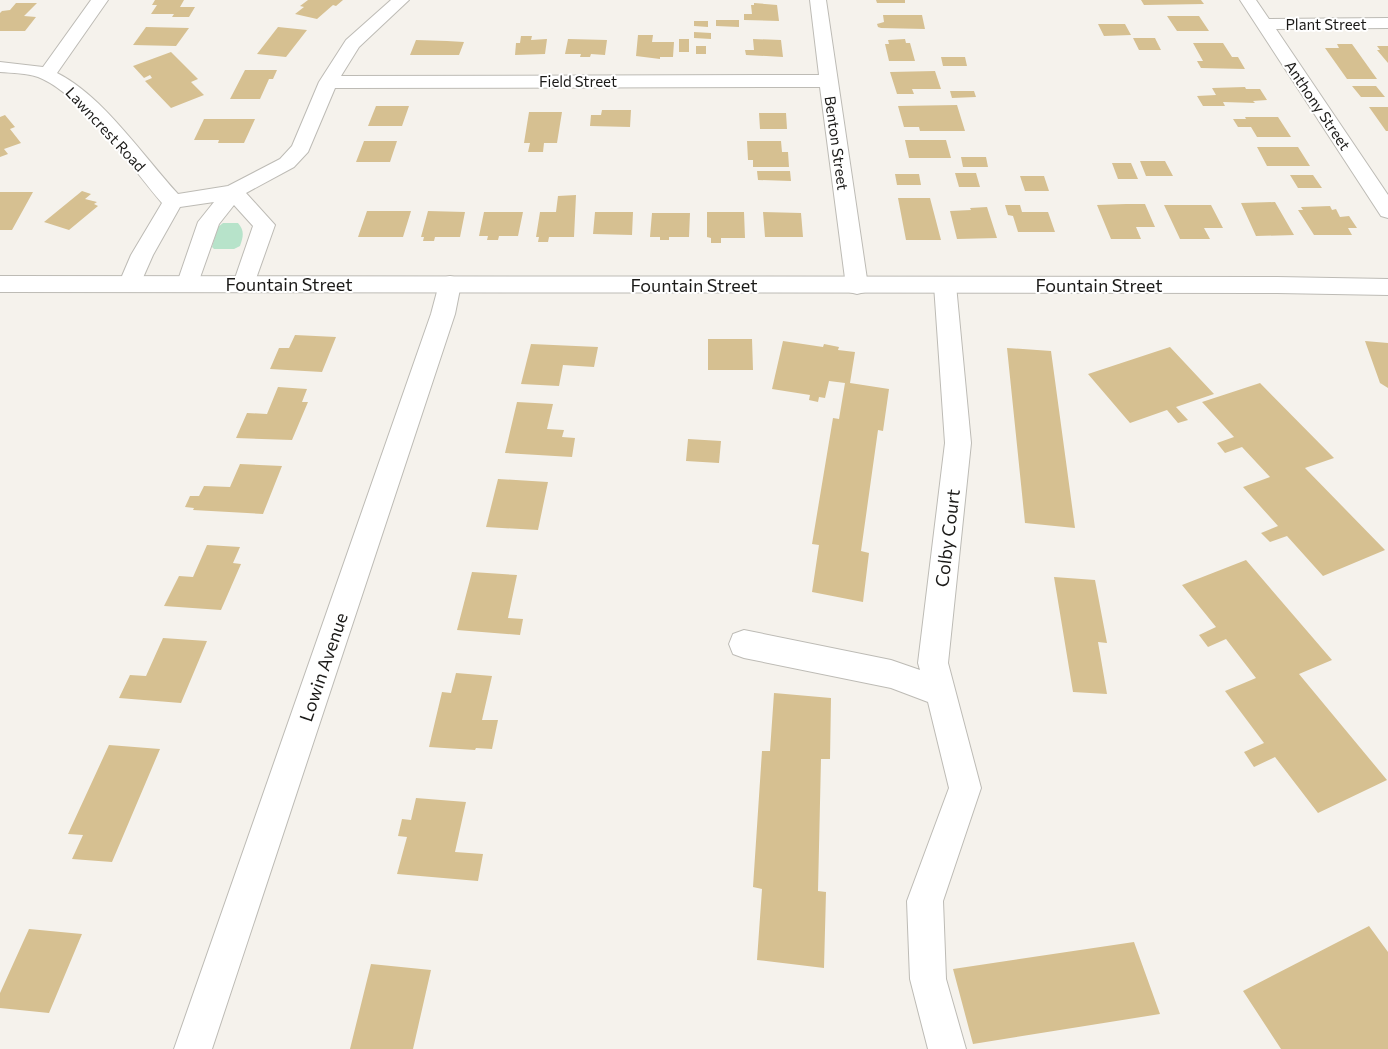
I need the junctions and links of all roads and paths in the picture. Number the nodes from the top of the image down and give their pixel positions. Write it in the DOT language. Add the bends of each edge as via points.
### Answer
graph roads {
  1 [pos="100,0"];
  2 [pos="402,0"];
  3 [pos="818,0"];
  4 [pos="1248,0"];
  5 [pos="1388,23"];
  6 [pos="1264,24"];
  7 [pos="0,66"];
  8 [pos="47,74"];
  9 [pos="828,81"];
  10 [pos="328,82"];
  11 [pos="234,192"];
  12 [pos="173,202"];
  13 [pos="1388,211"];
  14 [pos="130,283"];
  15 [pos="0,284"];
  16 [pos="188,284"];
  17 [pos="244,284"];
  18 [pos="450,284"];
  19 [pos="945,285"];
  20 [pos="857,286"];
  21 [pos="1388,287"];
  22 [pos="744,644"];
  23 [pos="941,693"];
  24 [pos="193,1049"];
  25 [pos="947,1049"];
  1 -- 8 [label="street"];
  2 -- 10 [label="street" via="352,44"];
  3 -- 9 [label="street, Benton Street"];
  4 -- 6 [label="street, Anthony Street"];
  5 -- 6 [label="street, Plant Street"];
  6 -- 13 [label="street, Anthony Street"];
  7 -- 8 [label="street, Lawncrest Road"];
  8 -- 12 [label="street, Lawncrest Road" via="63,83 92,109"];
  9 -- 10 [label="street, Field Street"];
  9 -- 20 [label="street, Benton Street"];
  10 -- 11 [label="street" via="307,137 294,156 279,169"];
  11 -- 12 [label="street"];
  11 -- 16 [label="street" via="209,222"];
  11 -- 17 [label="street" via="264,225"];
  12 -- 14 [label="street" via="142,255"];
  14 -- 15 [label="street, Fountain Street"];
  14 -- 16 [label="street, Fountain Street"];
  16 -- 17 [label="street, Fountain Street"];
  17 -- 18 [label="street, Fountain Street"];
  18 -- 20 [label="street, Fountain Street"];
  18 -- 24 [label="street, Lowin Avenue" via="443,314"];
  19 -- 20 [label="street, Fountain Street"];
  19 -- 21 [label="street, Fountain Street"];
  19 -- 23 [label="street, Colby Court" via="958,443 933,663"];
  22 -- 23 [label="street" via="891,674"];
  23 -- 25 [label="street, Colby Court" via="965,788 925,901 928,979"];
}
